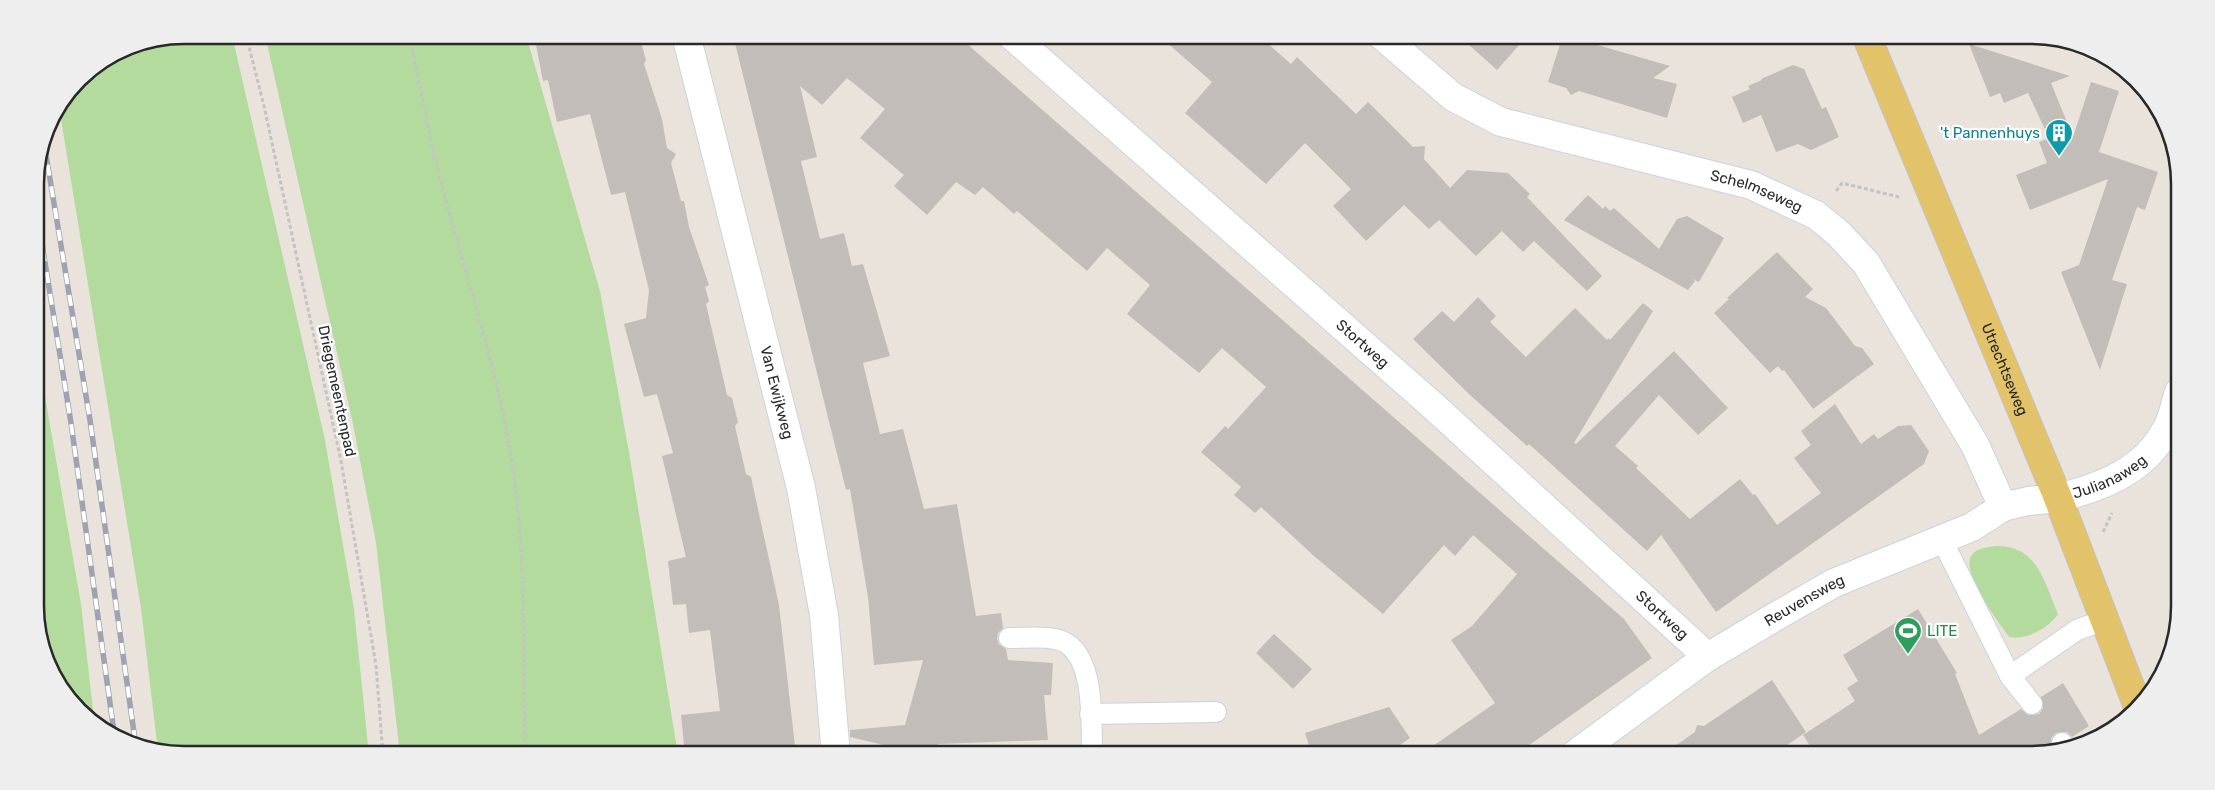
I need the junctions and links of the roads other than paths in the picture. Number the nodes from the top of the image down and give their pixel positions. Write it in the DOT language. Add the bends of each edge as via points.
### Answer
graph roads {
  1 [pos="688,44"];
  2 [pos="1021,44"];
  3 [pos="1391,44"];
  4 [pos="1870,44"];
  5 [pos="2171,417"];
  6 [pos="2058,498"];
  7 [pos="2003,507"];
  8 [pos="1942,540"];
  9 [pos="2104,620"];
  10 [pos="1009,638"];
  11 [pos="1706,658"];
  12 [pos="2010,676"];
  13 [pos="2135,699"];
  14 [pos="2032,704"];
  15 [pos="1216,712"];
  16 [pos="1090,714"];
  17 [pos="835,746"];
  18 [pos="1092,746"];
  19 [pos="1586,746"];
  1 -- 17 [label="street, Van Ewijkweg" via="802,488 824,615"];
  2 -- 11 [label="street, Stortweg" via="1431,404"];
  3 -- 7 [label="street, Schelmseweg" via="1453,97 1501,122 1750,185 1816,215 1866,263 1975,445"];
  4 -- 6 [label="main road, Utrechtseweg"];
  5 -- 6 [label="street, Julianaweg" via="2159,442 2127,473"];
  6 -- 7 [label="street, Reuvensweg"];
  6 -- 9 [label="main road, Utrechtseweg"];
  7 -- 8 [label="street, Reuvensweg" via="1972,527"];
  8 -- 11 [label="street, Reuvensweg" via="1834,582"];
  8 -- 12 [label="lane"];
  9 -- 12 [label="lane" via="2078,630"];
  9 -- 13 [label="main road, Utrechtseweg"];
  10 -- 16 [label="lane" via="1056,639 1071,647 1086,670"];
  11 -- 19 [label="street, Reuvensweg"];
  12 -- 14 [label="lane"];
  15 -- 16 [label="lane"];
  16 -- 18 [label="lane"];
}
